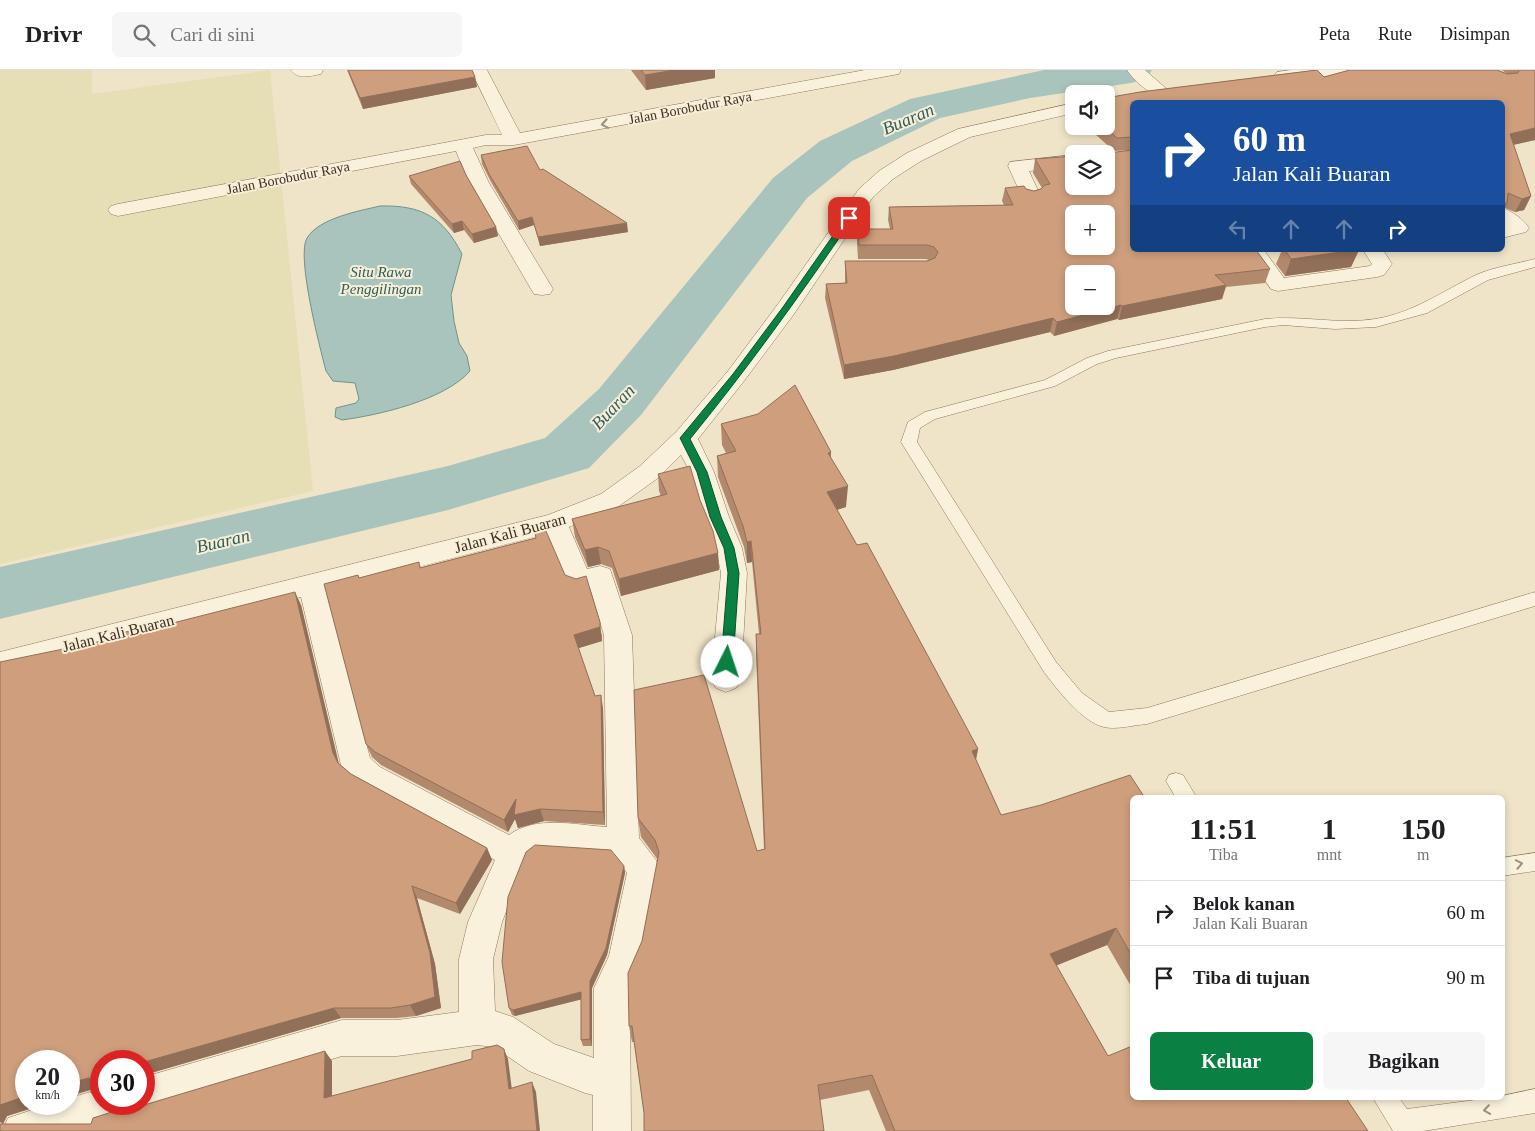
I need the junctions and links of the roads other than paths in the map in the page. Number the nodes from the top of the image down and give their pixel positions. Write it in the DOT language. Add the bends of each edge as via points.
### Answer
graph roads {
  1 [pos="298,70"];
  2 [pos="315,70"];
  3 [pos="479,70"];
  4 [pos="893,70"];
  5 [pos="1135,70"];
  6 [pos="1339,70"];
  7 [pos="830,74"];
  8 [pos="1268,78"];
  9 [pos="1157,89"];
  10 [pos="1178,89"];
  11 [pos="1136,96"];
  12 [pos="1065,110"];
  13 [pos="511,134"];
  14 [pos="462,145"];
  15 [pos="1065,162"];
  16 [pos="1031,196"];
  17 [pos="118,210"];
  18 [pos="1505,217"];
  19 [pos="1505,231"];
  20 [pos="1370,252"];
  21 [pos="1257,254"];
  22 [pos="1282,256"];
  23 [pos="1535,263"];
  24 [pos="542,289"];
  25 [pos="685,438"];
  26 [pos="554,523"];
  27 [pos="311,584"];
  28 [pos="1535,599"];
  29 [pos="0,663"];
  30 [pos="726,680"];
  31 [pos="1176,781"];
  32 [pos="1185,795"];
  33 [pos="623,842"];
  34 [pos="511,852"];
  35 [pos="1535,862"];
  36 [pos="1505,867"];
  37 [pos="477,1027"];
  38 [pos="613,1080"];
  39 [pos="155,1093"];
  40 [pos="1386,1100"];
  41 [pos="1535,1101"];
  42 [pos="95,1116"];
  43 [pos="1405,1127"];
  44 [pos="21,1131"];
  45 [pos="612,1131"];
  1 -- 2 [label="street"];
  3 -- 13 [label="street"];
  4 -- 7 [label="street, Jalan Borobudur Raya"];
  5 -- 9 [label="street"];
  6 -- 8 [label="street"];
  7 -- 13 [label="street, Jalan Borobudur Raya"];
  9 -- 10 [label="street"];
  9 -- 11 [label="street"];
  12 -- 25 [label="street, Jalan Kali Buaran" via="964,132 886,175 866,193 826,267"];
  13 -- 14 [label="street, Jalan Borobudur Raya"];
  14 -- 17 [label="street, Jalan Borobudur Raya"];
  14 -- 24 [label="street" via="479,184"];
  15 -- 16 [label="street" via="1017,166"];
  18 -- 19 [label="street" via="1518,228"];
  20 -- 21 [label="street" via="1382,264 1377,270 1284,285 1274,282"];
  21 -- 22 [label="street"];
  23 -- 28 [label="lane" via="1483,276 1422,310 1376,323 1265,323 1113,354 1050,382 930,415 913,426 909,442 1050,667 1075,698 1106,720 1147,716"];
  25 -- 26 [label="street, Jalan Kali Buaran" via="649,472 610,500"];
  25 -- 30 [label="street" via="702,472 729,548 734,573"];
  26 -- 27 [label="street, Jalan Kali Buaran"];
  26 -- 33 [label="street" via="579,581 600,576 618,635"];
  27 -- 29 [label="street, Jalan Kali Buaran"];
  27 -- 34 [label="street" via="356,765 369,776"];
  31 -- 32 [label="lane"];
  33 -- 34 [label="street" via="537,837"];
  33 -- 38 [label="street" via="644,870 626,958 612,988"];
  34 -- 37 [label="street" via="512,861 486,922 476,959"];
  36 -- 35 [label="lane, one-way"];
  37 -- 38 [label="street" via="500,1030 542,1058 585,1075"];
  37 -- 39 [label="street" via="397,1038 342,1038"];
  38 -- 45 [label="street"];
  40 -- 43 [label="lane"];
  41 -- 43 [label="lane, one-way"];
  42 -- 44 [label="street"];
}
